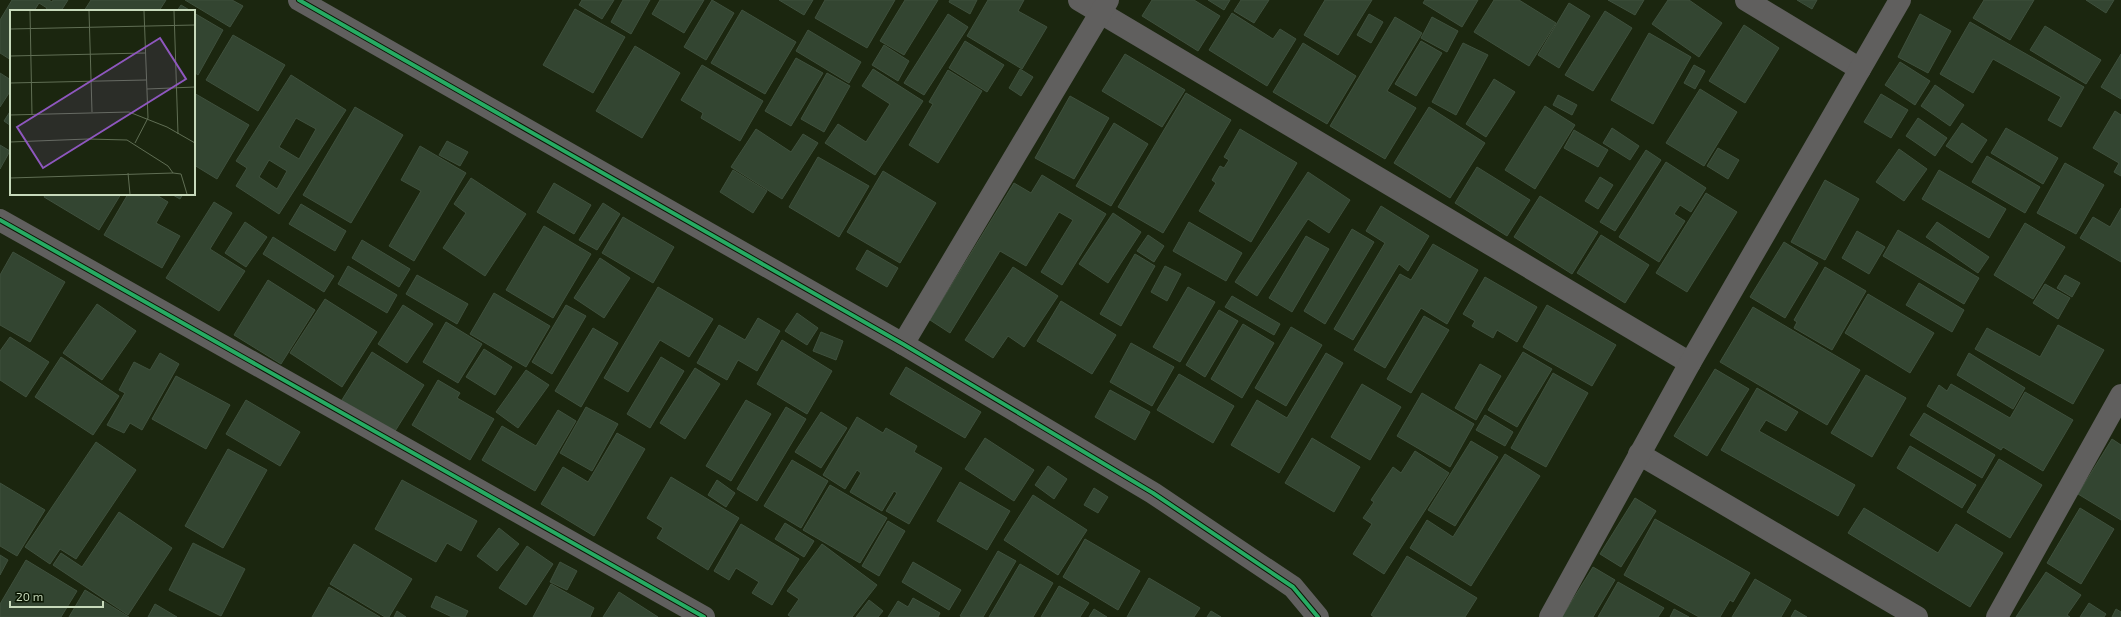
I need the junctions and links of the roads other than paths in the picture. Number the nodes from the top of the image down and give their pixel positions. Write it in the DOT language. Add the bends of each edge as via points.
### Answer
graph roads {
  1 [pos="299,0"];
  2 [pos="1079,0"];
  3 [pos="1746,0"];
  4 [pos="1900,0"];
  5 [pos="1105,6"];
  6 [pos="1860,69"];
  7 [pos="0,220"];
  8 [pos="903,344"];
  9 [pos="1690,363"];
  10 [pos="2121,395"];
  11 [pos="1639,454"];
  12 [pos="704,617"];
  13 [pos="1318,617"];
  14 [pos="1550,617"];
  15 [pos="1917,617"];
  16 [pos="1997,617"];
  1 -- 8 [label="street"];
  2 -- 5 [label="street"];
  3 -- 6 [label="street"];
  4 -- 6 [label="street"];
  5 -- 8 [label="street"];
  5 -- 9 [label="street"];
  6 -- 9 [label="street"];
  7 -- 12 [label="street"];
  8 -- 13 [label="street" via="1159,497 1293,587"];
  9 -- 11 [label="street"];
  10 -- 16 [label="street"];
  11 -- 14 [label="street"];
  11 -- 15 [label="street"];
}
